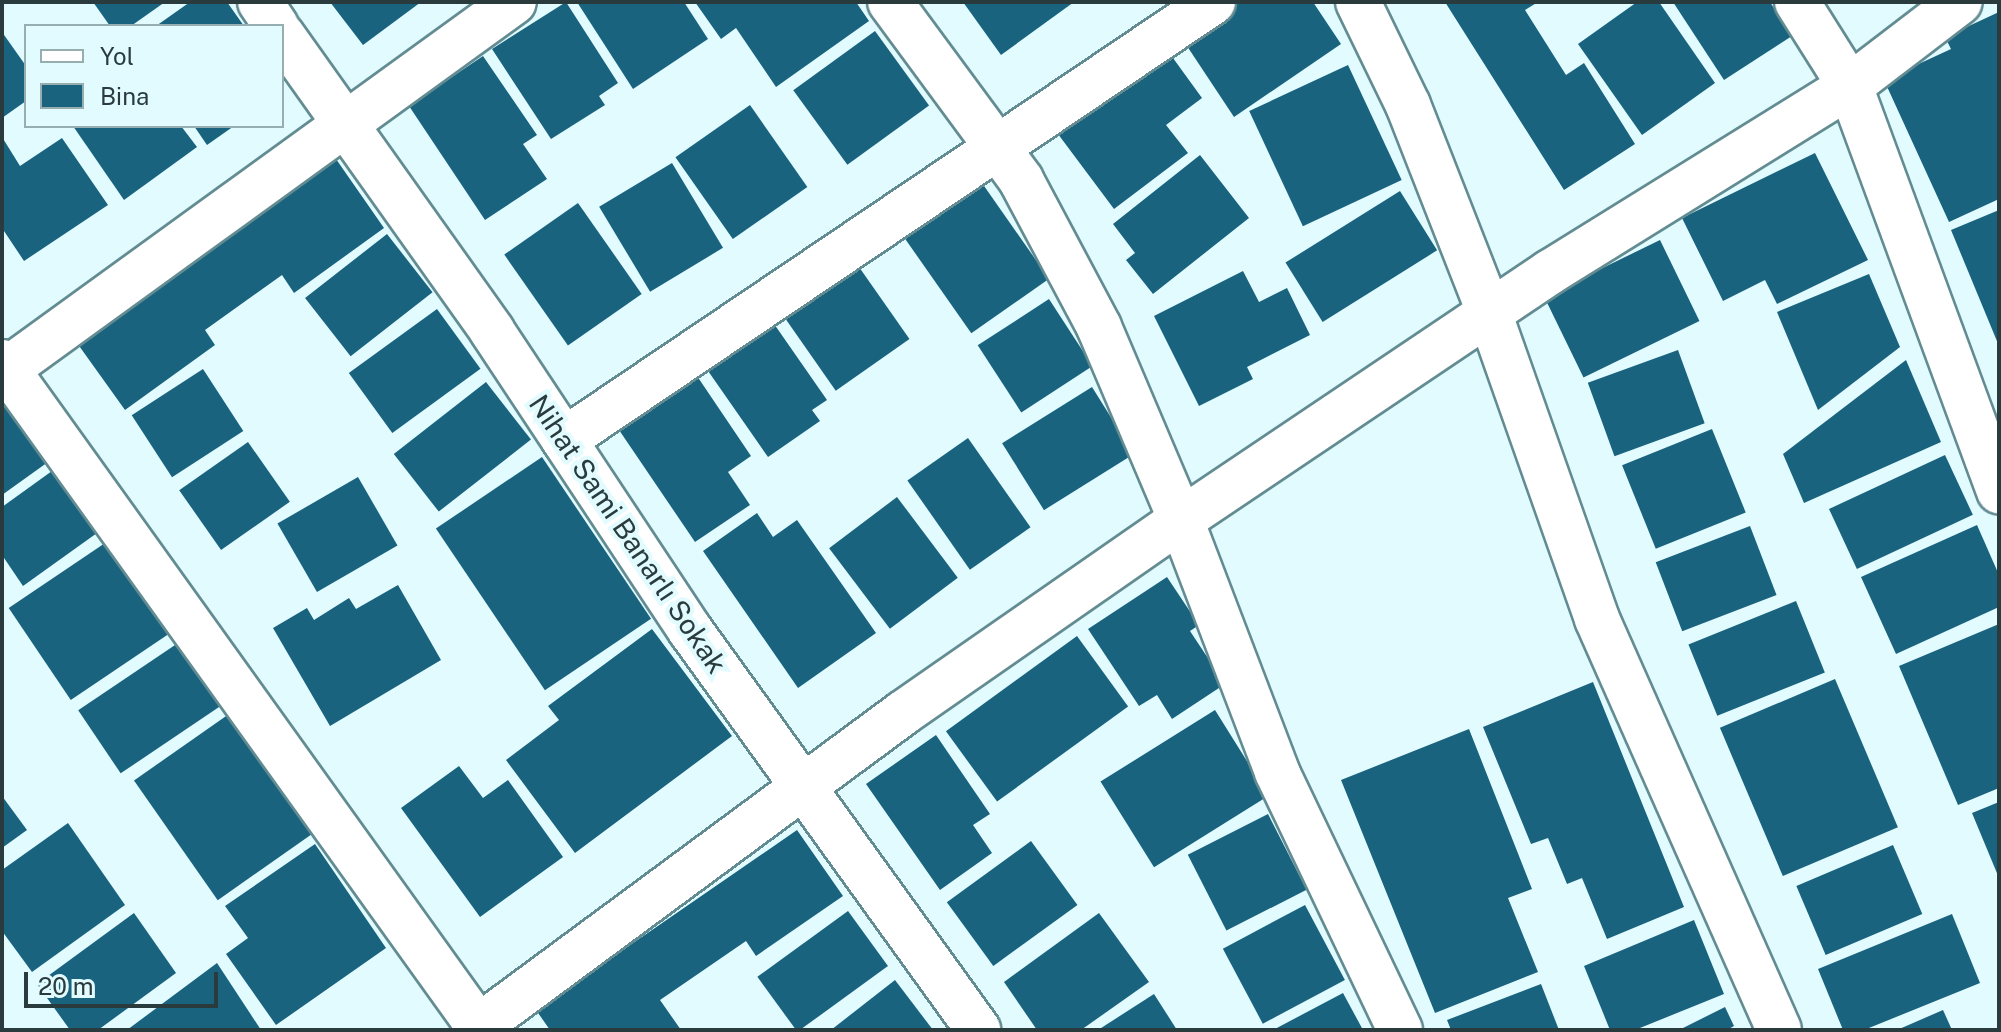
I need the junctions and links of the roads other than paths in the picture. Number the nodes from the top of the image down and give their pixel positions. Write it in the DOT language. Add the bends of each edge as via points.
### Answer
graph roads {
  1 [pos="260,2"];
  2 [pos="514,2"];
  3 [pos="890,2"];
  4 [pos="1213,2"];
  5 [pos="1358,2"];
  6 [pos="1797,2"];
  7 [pos="1960,2"];
  8 [pos="275,24"];
  9 [pos="284,38"];
  10 [pos="1850,86"];
  11 [pos="343,125"];
  12 [pos="997,147"];
  13 [pos="1489,312"];
  14 [pos="4,368"];
  15 [pos="564,440"];
  16 [pos="1999,492"];
  17 [pos="1181,520"];
  18 [pos="805,787"];
  19 [pos="478,1029"];
  20 [pos="978,1030"];
  21 [pos="1400,1030"];
  22 [pos="1779,1030"];
  1 -- 8 [label="street"];
  2 -- 11 [label="street"];
  3 -- 12 [label="street"];
  4 -- 12 [label="street"];
  5 -- 13 [label="street" via="1408,105"];
  6 -- 10 [label="street"];
  7 -- 10 [label="street"];
  9 -- 11 [label="street, Nihat Sami Banarlı Sokak"];
  10 -- 13 [label="street"];
  10 -- 16 [label="street"];
  11 -- 14 [label="street"];
  11 -- 15 [label="street, Nihat Sami Banarlı Sokak"];
  12 -- 15 [label="street"];
  12 -- 17 [label="street" via="1021,180 1099,327"];
  13 -- 17 [label="street"];
  13 -- 22 [label="street" via="1597,619"];
  14 -- 19 [label="street"];
  15 -- 18 [label="street, Nihat Sami Banarlı Sokak" via="690,630"];
  17 -- 18 [label="street"];
  17 -- 21 [label="street" via="1277,772"];
  18 -- 19 [label="street"];
  18 -- 20 [label="street, Nihat Sami Banarlı Sokak"];
}
